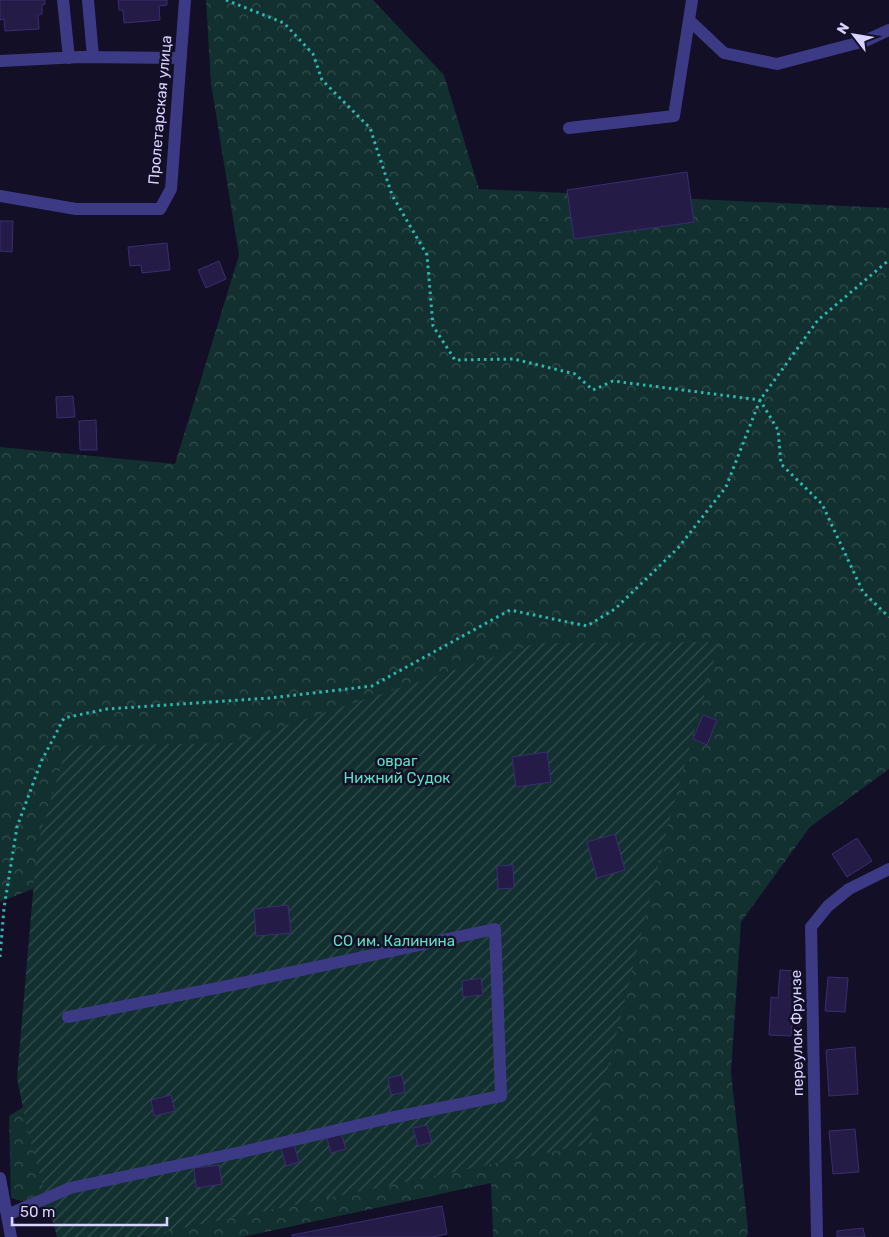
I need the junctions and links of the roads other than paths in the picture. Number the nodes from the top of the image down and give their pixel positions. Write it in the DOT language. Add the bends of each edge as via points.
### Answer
graph roads {
  1 [pos="63,0"];
  2 [pos="88,0"];
  3 [pos="185,0"];
  4 [pos="692,0"];
  5 [pos="689,20"];
  6 [pos="889,30"];
  7 [pos="68,58"];
  8 [pos="94,58"];
  9 [pos="181,58"];
  10 [pos="0,61"];
  11 [pos="568,128"];
  12 [pos="0,196"];
  13 [pos="889,869"];
  14 [pos="68,1016"];
  15 [pos="0,1178"];
  16 [pos="7,1216"];
  17 [pos="11,1237"];
  18 [pos="817,1237"];
  1 -- 7 [label="street"];
  2 -- 8 [label="street"];
  3 -- 9 [label="street, Пролетарская улица"];
  4 -- 5 [label="street"];
  5 -- 6 [label="street" via="724,53 777,64 865,41"];
  5 -- 11 [label="street" via="674,116"];
  7 -- 8 [label="street"];
  7 -- 10 [label="street"];
  8 -- 9 [label="street"];
  9 -- 12 [label="street, Пролетарская улица" via="171,189 160,209 76,210"];
  13 -- 18 [label="street, переулок Фрунзе" via="849,889 828,906 811,927"];
  14 -- 16 [label="street" via="495,930 501,1096 70,1188"];
  15 -- 16 [label="street"];
  16 -- 17 [label="street"];
}
